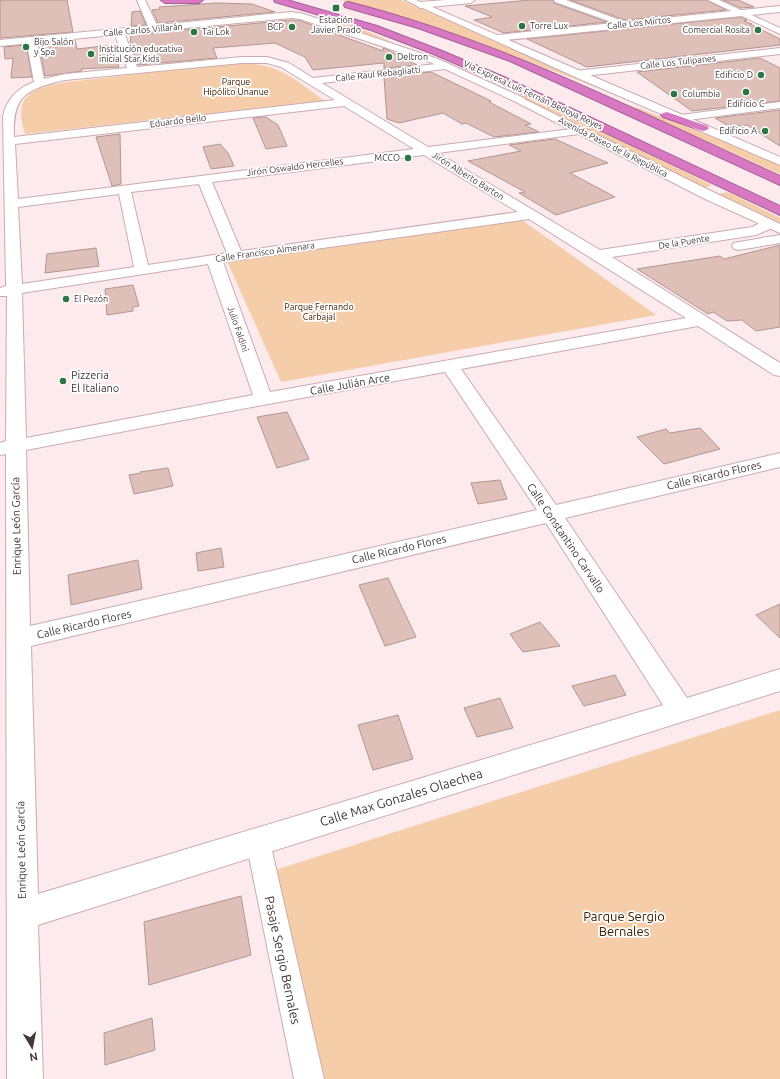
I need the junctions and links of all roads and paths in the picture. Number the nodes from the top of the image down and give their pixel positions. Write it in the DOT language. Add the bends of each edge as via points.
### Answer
graph roads {
  1 [pos="141,0"];
  2 [pos="165,0"];
  3 [pos="199,0"];
  4 [pos="278,0"];
  5 [pos="409,0"];
  6 [pos="472,0"];
  7 [pos="558,0"];
  8 [pos="712,0"];
  9 [pos="338,2"];
  10 [pos="420,5"];
  11 [pos="780,9"];
  12 [pos="740,13"];
  13 [pos="310,18"];
  14 [pos="626,25"];
  15 [pos="374,28"];
  16 [pos="154,29"];
  17 [pos="119,32"];
  18 [pos="780,32"];
  19 [pos="497,38"];
  20 [pos="35,40"];
  21 [pos="0,42"];
  22 [pos="780,51"];
  23 [pos="513,59"];
  24 [pos="435,61"];
  25 [pos="445,66"];
  26 [pos="133,70"];
  27 [pos="576,74"];
  28 [pos="307,78"];
  29 [pos="40,84"];
  30 [pos="520,100"];
  31 [pos="347,102"];
  32 [pos="780,105"];
  33 [pos="5,111"];
  34 [pos="681,118"];
  35 [pos="703,128"];
  36 [pos="579,131"];
  37 [pos="9,141"];
  38 [pos="427,150"];
  39 [pos="780,161"];
  40 [pos="204,179"];
  41 [pos="780,181"];
  42 [pos="124,189"];
  43 [pos="11,204"];
  44 [pos="780,211"];
  45 [pos="530,215"];
  46 [pos="766,222"];
  47 [pos="780,229"];
  48 [pos="780,239"];
  49 [pos="598,255"];
  50 [pos="236,256"];
  51 [pos="214,259"];
  52 [pos="614,265"];
  53 [pos="142,270"];
  54 [pos="7,291"];
  55 [pos="700,321"];
  56 [pos="450,366"];
  57 [pos="780,371"];
  58 [pos="263,399"];
  59 [pos="8,447"];
  60 [pos="780,460"];
  61 [pos="551,514"];
  62 [pos="18,639"];
  63 [pos="780,680"];
  64 [pos="681,710"];
  65 [pos="258,842"];
  66 [pos="22,914"];
  67 [pos="25,1079"];
  68 [pos="309,1079"];
  1 -- 16 [label="street"];
  2 -- 3 [label="highway"];
  4 -- 15 [label="highway, Vía Expresa Luis Fernán Bedoya Reyes"];
  5 -- 10 [label="street"];
  6 -- 10 [label="street"];
  7 -- 14 [label="street"];
  8 -- 12 [label="street"];
  9 -- 23 [label="highway, Vía Expresa Luis Fernán Bedoya Reyes" via="421,26"];
  10 -- 19 [label="street"];
  11 -- 12 [label="street, Calle Los Mirtos"];
  12 -- 14 [label="street, Calle Los Mirtos"];
  12 -- 18 [label="street"];
  13 -- 16 [label="street, Calle Carlos Villarán" via="291,15"];
  13 -- 24 [label="street, Avenida Paseo de la República"];
  14 -- 19 [label="street, Calle Los Mirtos"];
  15 -- 30 [label="highway" via="479,74"];
  15 -- 44 [label="highway, Vía Expresa Luis Fernán Bedoya Reyes" via="439,52 500,79"];
  16 -- 17 [label="street, Calle Carlos Villarán"];
  17 -- 20 [label="street, Calle Carlos Villarán"];
  17 -- 26 [label="street"];
  19 -- 27 [label="street"];
  20 -- 21 [label="street, Calle Carlos Villarán"];
  20 -- 29 [label="street" via="32,44"];
  22 -- 27 [label="street, Calle Los Tulipanes"];
  23 -- 35 [label="highway" via="536,64"];
  23 -- 41 [label="highway, Vía Expresa Luis Fernán Bedoya Reyes"];
  24 -- 25 [label="street, Avenida Paseo de la República"];
  24 -- 28 [label="street, Calle Raul Rebagliatti"];
  25 -- 28 [label="street, Calle Raul Rebagliatti"];
  25 -- 30 [label="street, Avenida Paseo de la República"];
  26 -- 28 [label="street, Jirón Alberto Barton" via="256,59 276,61"];
  26 -- 29 [label="street, Enrique León García" via="65,77"];
  27 -- 34 [label="street"];
  28 -- 31 [label="street, Jirón Alberto Barton"];
  29 -- 33 [label="street, Enrique León García" via="19,93"];
  30 -- 36 [label="street, Avenida Paseo de la República"];
  31 -- 37 [label="street, Eduardo Bello"];
  31 -- 38 [label="street, Jirón Alberto Barton"];
  32 -- 34 [label="street"];
  33 -- 37 [label="street, Enrique León García"];
  34 -- 35 [label="street"];
  35 -- 39 [label="street"];
  36 -- 38 [label="street, Jirón Oswaldo Hercelles"];
  36 -- 46 [label="street, Avenida Paseo de la República"];
  37 -- 43 [label="street, Enrique León García"];
  38 -- 40 [label="street, Jirón Oswaldo Hercelles"];
  38 -- 45 [label="street, Jirón Alberto Barton"];
  40 -- 42 [label="street, Jirón Oswaldo Hercelles"];
  40 -- 50 [label="street"];
  42 -- 43 [label="street, Jirón Oswaldo Hercelles"];
  42 -- 53 [label="street"];
  43 -- 54 [label="street, Enrique León García"];
  45 -- 49 [label="street, Jirón Alberto Barton"];
  45 -- 50 [label="street, Calle Francisco Almenara"];
  46 -- 47 [label="street, Avenida Paseo de la República"];
  46 -- 49 [label="street, De la Puente" via="765,226 756,231"];
  48 -- 52 [label="street, De la Puente"];
  49 -- 52 [label="street, Jirón Alberto Barton"];
  50 -- 51 [label="street, Calle Francisco Almenara"];
  51 -- 53 [label="street, Calle Francisco Almenara"];
  51 -- 58 [label="street, Julio Faldini"];
  52 -- 55 [label="street, Jirón Alberto Barton"];
  53 -- 54 [label="street, Calle Francisco Almenara"];
  54 -- 59 [label="street, Enrique León García"];
  55 -- 56 [label="street, Calle Julián Arce"];
  55 -- 57 [label="street, Jirón Alberto Barton"];
  56 -- 58 [label="street, Calle Julián Arce"];
  56 -- 61 [label="street, Calle Constantino Carvallo"];
  58 -- 59 [label="street, Calle Julián Arce"];
  59 -- 62 [label="street, Enrique León García"];
  60 -- 61 [label="street, Calle Ricardo Flores"];
  61 -- 62 [label="street, Calle Ricardo Flores"];
  61 -- 64 [label="street, Calle Constantino Carvallo"];
  62 -- 66 [label="street, Enrique León García"];
  63 -- 64 [label="street, Calle Max Gonzales Olaechea"];
  64 -- 65 [label="street, Calle Max Gonzales Olaechea"];
  65 -- 66 [label="street, Calle Max Gonzales Olaechea"];
  65 -- 68 [label="street, Pasaje Sergio Bernales"];
  66 -- 67 [label="street, Enrique León García"];
}
